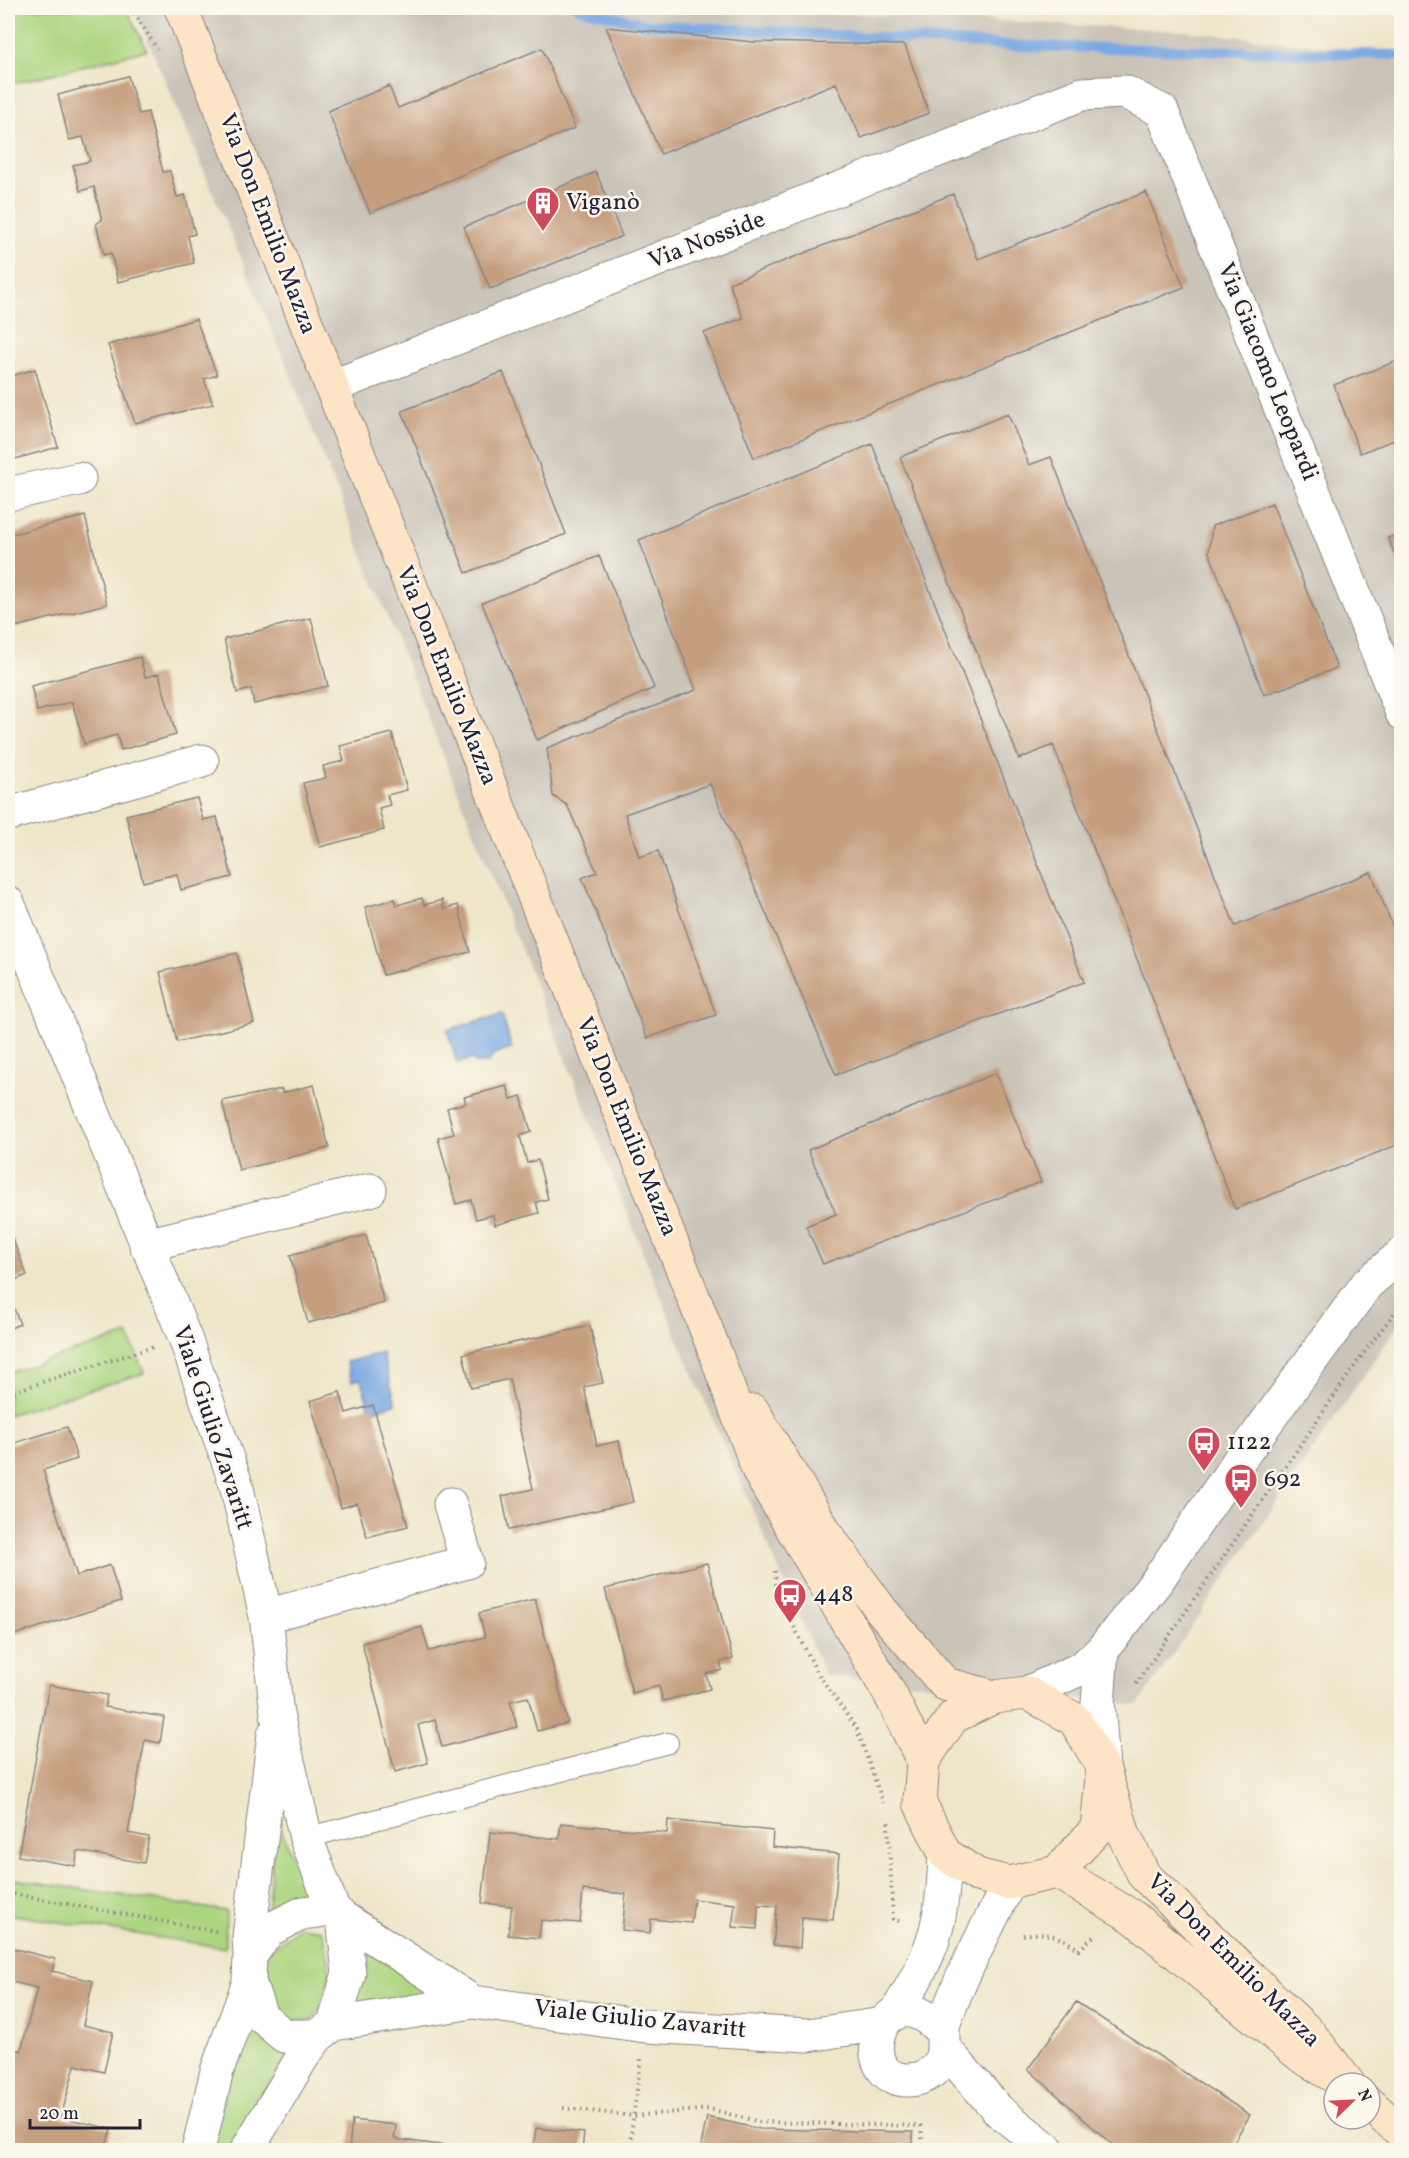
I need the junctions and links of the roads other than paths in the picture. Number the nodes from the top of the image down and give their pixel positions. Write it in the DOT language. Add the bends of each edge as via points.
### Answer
graph roads {
  1 [pos="181,8"];
  2 [pos="1082,94"];
  3 [pos="331,387"];
  4 [pos="79,479"];
  5 [pos="8,494"];
  6 [pos="1401,713"];
  7 [pos="202,761"];
  8 [pos="8,814"];
  9 [pos="8,903"];
  10 [pos="370,1190"];
  11 [pos="146,1245"];
  12 [pos="1401,1254"];
  13 [pos="712,1344"];
  14 [pos="450,1504"];
  15 [pos="266,1616"];
  16 [pos="1102,1650"];
  17 [pos="1027,1694"];
  18 [pos="994,1697"];
  19 [pos="277,1714"];
  20 [pos="668,1743"];
  21 [pos="923,1761"];
  22 [pos="1103,1767"];
  23 [pos="306,1838"];
  24 [pos="945,1854"];
  25 [pos="1057,1872"];
  26 [pos="1009,1883"];
  27 [pos="338,1914"];
  28 [pos="249,1958"];
  29 [pos="473,2002"];
  30 [pos="326,2030"];
  31 [pos="885,2030"];
  32 [pos="943,2039"];
  33 [pos="1327,2071"];
  34 [pos="1338,2071"];
  35 [pos="922,2078"];
  36 [pos="999,2111"];
  37 [pos="1382,2115"];
  38 [pos="1401,2133"];
  39 [pos="198,2151"];
  40 [pos="246,2151"];
  41 [pos="1048,2151"];
  1 -- 3 [label="street, Via Don Emilio Mazza"];
  2 -- 3 [label="street, Via Nosside"];
  2 -- 6 [label="street, Via Giacomo Leopardi" via="1125,92 1162,111"];
  3 -- 13 [label="street, Via Don Emilio Mazza"];
  4 -- 5 [label="street"];
  7 -- 8 [label="street"];
  9 -- 11 [label="street, Viale Giulio Zavaritt"];
  10 -- 11 [label="street"];
  11 -- 15 [label="street, Viale Giulio Zavaritt" via="185,1338 236,1484"];
  12 -- 16 [label="street" via="1367,1284 1157,1581"];
  13 -- 18 [label="street, Via Don Emilio Mazza" via="827,1535 882,1611 945,1684"];
  13 -- 21 [label="street, Via Don Emilio Mazza" via="759,1472 890,1694"];
  14 -- 15 [label="street" via="467,1562"];
  15 -- 19 [label="street, Viale Giulio Zavaritt"];
  16 -- 17 [label="street" via="1082,1668"];
  16 -- 22 [label="street" via="1098,1704"];
  17 -- 18 [label="street, Via Don Emilio Mazza"];
  17 -- 22 [label="street, Via Don Emilio Mazza" via="1074,1719"];
  18 -- 21 [label="street, Via Don Emilio Mazza" via="952,1717"];
  19 -- 23 [label="street, Viale Giulio Zavaritt"];
  19 -- 28 [label="street, Viale Giulio Zavaritt"];
  20 -- 23 [label="lane"];
  21 -- 24 [label="street, Via Don Emilio Mazza" via="920,1803"];
  22 -- 25 [label="street" via="1097,1829"];
  22 -- 34 [label="street, Via Don Emilio Mazza" via="1124,1834 1144,1875 1310,2033"];
  23 -- 27 [label="street, Viale Giulio Zavaritt"];
  24 -- 26 [label="street" via="977,1875"];
  24 -- 31 [label="street" via="944,1900 936,1934 922,1972"];
  25 -- 26 [label="street"];
  25 -- 33 [label="street, Via Don Emilio Mazza" via="1133,1917 1301,2056"];
  26 -- 32 [label="street" via="953,1999"];
  27 -- 28 [label="street" via="303,1913 268,1930"];
  27 -- 29 [label="street, Viale Giulio Zavaritt"];
  27 -- 30 [label="street" via="349,1972"];
  28 -- 30 [label="street" via="261,2016 284,2036"];
  28 -- 39 [label="street, Viale Giulio Zavaritt"];
  29 -- 30 [label="street, Viale Giulio Zavaritt"];
  29 -- 31 [label="street, Viale Giulio Zavaritt" via="645,2026 808,2035"];
  30 -- 40 [label="street" via="303,2056"];
  31 -- 32 [label="street" via="910,2011 928,2017"];
  31 -- 35 [label="street" via="884,2070 910,2081"];
  32 -- 35 [label="street" via="937,2066"];
  32 -- 36 [label="street"];
  35 -- 36 [label="street"];
  36 -- 41 [label="street"];
  37 -- 38 [label="street"];
}
